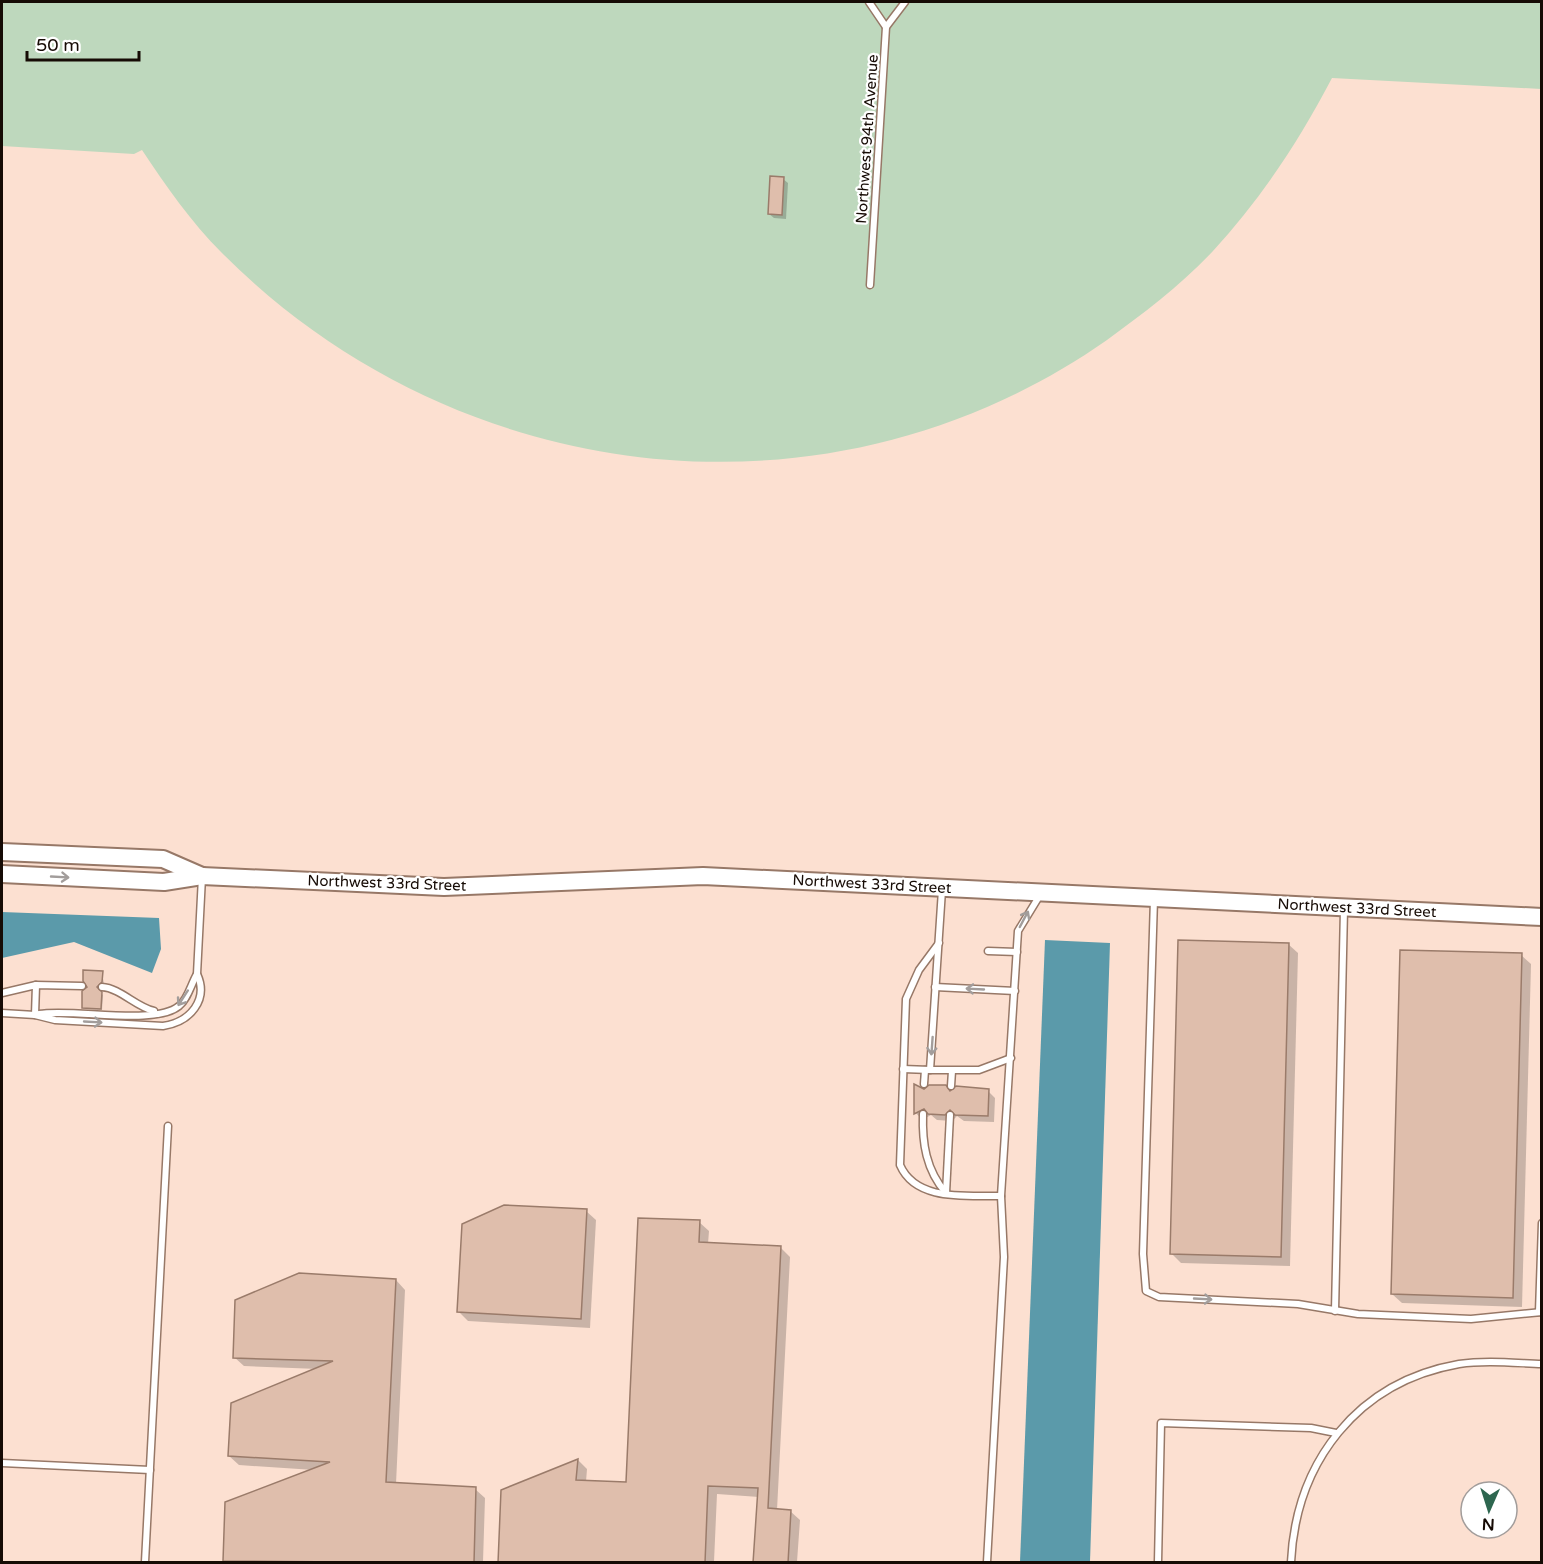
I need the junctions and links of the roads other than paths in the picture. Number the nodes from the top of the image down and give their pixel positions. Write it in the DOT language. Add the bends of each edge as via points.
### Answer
graph roads {
  1 [pos="869,2"];
  2 [pos="905,2"];
  3 [pos="886,27"];
  4 [pos="870,285"];
  5 [pos="2,852"];
  6 [pos="2,874"];
  7 [pos="202,876"];
  8 [pos="942,887"];
  9 [pos="1042,892"];
  10 [pos="1154,898"];
  11 [pos="1344,907"];
  12 [pos="1542,917"];
  13 [pos="939,943"];
  14 [pos="988,951"];
  15 [pos="1017,952"];
  16 [pos="198,974"];
  17 [pos="36,985"];
  18 [pos="82,986"];
  19 [pos="102,987"];
  20 [pos="935,987"];
  21 [pos="1015,991"];
  22 [pos="2,993"];
  23 [pos="2,1013"];
  24 [pos="160,1013"];
  25 [pos="35,1015"];
  26 [pos="1011,1058"];
  27 [pos="903,1069"];
  28 [pos="928,1070"];
  29 [pos="952,1071"];
  30 [pos="924,1084"];
  31 [pos="951,1086"];
  32 [pos="923,1114"];
  33 [pos="950,1115"];
  34 [pos="168,1126"];
  35 [pos="946,1193"];
  36 [pos="1001,1196"];
  37 [pos="1542,1223"];
  38 [pos="1335,1311"];
  39 [pos="1540,1312"];
  40 [pos="1542,1364"];
  41 [pos="1336,1433"];
  42 [pos="2,1463"];
  43 [pos="150,1470"];
  44 [pos="145,1563"];
  45 [pos="987,1563"];
  46 [pos="1158,1563"];
  47 [pos="1291,1563"];
  1 -- 3 [label="lane"];
  2 -- 3 [label="lane"];
  3 -- 4 [label="lane, Northwest 94th Avenue"];
  5 -- 7 [label="street, Northwest 33rd Street" via="163,860"];
  6 -- 7 [label="street, Northwest 33rd Street, one-way" via="165,882"];
  7 -- 8 [label="street, Northwest 33rd Street" via="444,886 693,876"];
  7 -- 16 [label="lane"];
  8 -- 9 [label="street, Northwest 33rd Street"];
  8 -- 13 [label="lane"];
  9 -- 10 [label="street, Northwest 33rd Street"];
  15 -- 9 [label="lane, one-way" via="1021,923"];
  10 -- 11 [label="street, Northwest 33rd Street"];
  10 -- 38 [label="lane, one-way" via="1145,1287 1153,1295 1298,1304"];
  11 -- 12 [label="street, Northwest 33rd Street"];
  11 -- 38 [label="lane"];
  13 -- 20 [label="lane"];
  13 -- 27 [label="lane" via="908,992"];
  14 -- 15 [label="lane"];
  15 -- 21 [label="lane"];
  16 -- 24 [label="lane, one-way" via="180,1006"];
  25 -- 16 [label="lane, one-way" via="55,1020 173,1024 189,1015 199,1003 202,985"];
  17 -- 18 [label="lane"];
  17 -- 22 [label="lane"];
  17 -- 25 [label="lane"];
  19 -- 24 [label="lane"];
  21 -- 20 [label="lane, one-way"];
  20 -- 28 [label="lane, one-way"];
  21 -- 26 [label="lane"];
  23 -- 25 [label="lane"];
  24 -- 25 [label="lane"];
  26 -- 29 [label="lane" via="979,1070"];
  26 -- 36 [label="lane"];
  27 -- 28 [label="lane"];
  27 -- 35 [label="lane" via="900,1165 919,1187"];
  28 -- 29 [label="lane"];
  28 -- 30 [label="lane"];
  29 -- 31 [label="lane"];
  32 -- 35 [label="lane" via="924,1148 930,1168"];
  33 -- 35 [label="lane"];
  34 -- 43 [label="lane"];
  35 -- 36 [label="lane"];
  36 -- 45 [label="lane" via="1004,1257"];
  37 -- 39 [label="lane"];
  38 -- 39 [label="lane" via="1471,1319"];
  40 -- 41 [label="lane" via="1478,1362 1430,1371 1381,1395"];
  41 -- 46 [label="lane" via="1311,1428 1161,1423"];
  41 -- 47 [label="lane" via="1302,1498 1294,1525"];
  42 -- 43 [label="lane"];
  43 -- 44 [label="lane"];
}
